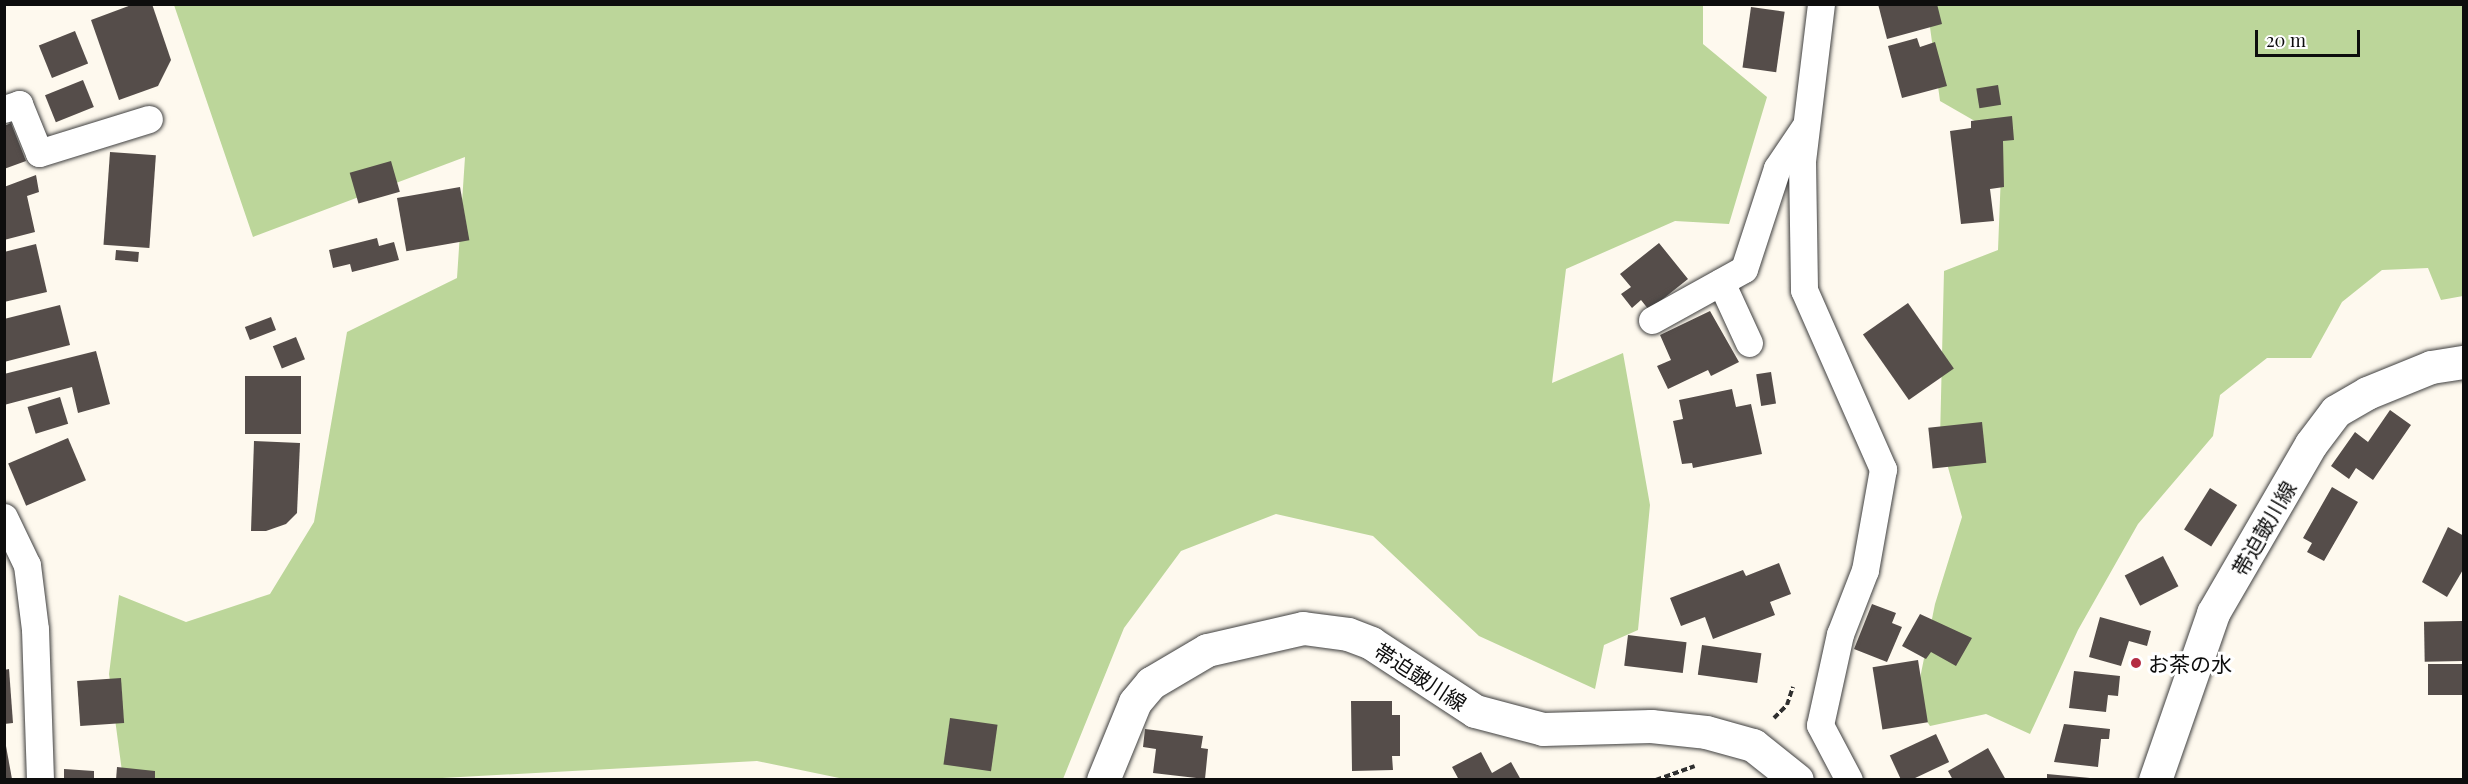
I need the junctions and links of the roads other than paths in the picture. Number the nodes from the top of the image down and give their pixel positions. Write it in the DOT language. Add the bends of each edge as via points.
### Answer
graph roads {
  1 [pos="1821,4"];
  2 [pos="4,109"];
  3 [pos="149,119"];
  4 [pos="1806,125"];
  5 [pos="1721,282"];
  6 [pos="1653,320"];
  7 [pos="1749,343"];
  8 [pos="2463,362"];
  9 [pos="4,516"];
  10 [pos="16,565"];
  11 [pos="40,780"];
  12 [pos="1103,780"];
  13 [pos="1797,780"];
  14 [pos="1849,780"];
  15 [pos="2155,780"];
  1 -- 4 [label="street"];
  2 -- 3 [label="street" via="20,104 39,153"];
  4 -- 5 [label="street" via="1778,168 1744,270"];
  4 -- 14 [label="street" via="1804,290 1883,469 1865,570 1840,634 1820,725"];
  5 -- 6 [label="street"];
  5 -- 7 [label="street"];
  8 -- 15 [label="street, 帯迫皷川線" via="2432,367 2367,393 2336,411 2311,444 2213,613"];
  9 -- 10 [label="street"];
  10 -- 11 [label="street" via="35,628"];
  12 -- 13 [label="street, 帯迫皷川線" via="1135,702 1151,683 1207,650 1303,628 1348,634 1371,643 1475,711 1543,729 1651,726 1706,732 1753,745"];
}
